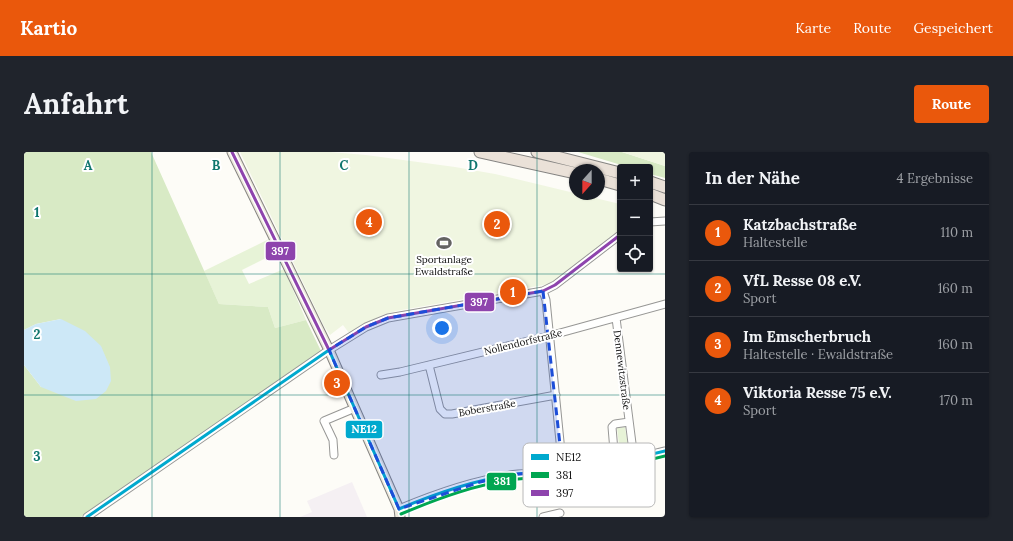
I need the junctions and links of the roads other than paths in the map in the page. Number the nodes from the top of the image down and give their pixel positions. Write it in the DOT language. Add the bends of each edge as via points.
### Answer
graph roads {
  1 [pos="232,152"];
  2 [pos="480,152"];
  3 [pos="537,152"];
  4 [pos="569,172"];
  5 [pos="617,172"];
  6 [pos="605,181"];
  7 [pos="653,183"];
  8 [pos="617,184"];
  9 [pos="665,187"];
  10 [pos="653,195"];
  11 [pos="665,200"];
  12 [pos="665,221"];
  13 [pos="653,222"];
  14 [pos="619,236"];
  15 [pos="543,291"];
  16 [pos="665,304"];
  17 [pos="616,318"];
  18 [pos="549,336"];
  19 [pos="329,350"];
  20 [pos="429,365"];
  21 [pos="381,375"];
  22 [pos="556,395"];
  23 [pos="355,408"];
  24 [pos="629,422"];
  25 [pos="560,443"];
  26 [pos="613,443"];
  27 [pos="632,443"];
  28 [pos="665,451"];
  29 [pos="655,453"];
  30 [pos="334,455"];
  31 [pos="523,474"];
  32 [pos="399,513"];
  33 [pos="560,513"];
  34 [pos="87,517"];
  35 [pos="405,517"];
  36 [pos="543,517"];
  1 -- 19 [label="main road"];
  2 -- 4 [label="highway"];
  3 -- 5 [label="highway"];
  6 -- 8 [label="highway"];
  7 -- 9 [label="highway"];
  10 -- 11 [label="highway"];
  12 -- 13 [label="street"];
  14 -- 15 [label="street" via="556,285"];
  15 -- 18 [label="street"];
  15 -- 19 [label="street" via="388,318 366,327"];
  16 -- 17 [label="street, Nollendorfstraße"];
  17 -- 18 [label="street, Nollendorfstraße"];
  17 -- 24 [label="street, Dennewitzstraße"];
  18 -- 20 [label="street, Nollendorfstraße"];
  18 -- 22 [label="street"];
  19 -- 23 [label="main road"];
  19 -- 34 [label="street"];
  20 -- 21 [label="street, Nollendorfstraße"];
  20 -- 22 [label="street, Boberstraße" via="440,409 445,414"];
  22 -- 25 [label="street"];
  23 -- 30 [label="street" via="324,421 333,440"];
  23 -- 32 [label="main road"];
  24 -- 26 [label="street, Dennewitzstraße" via="615,424 612,427"];
  24 -- 27 [label="street, Dennewitzstraße"];
  28 -- 29 [label="street"];
  31 -- 32 [label="street" via="455,488"];
  32 -- 35 [label="main road"];
  33 -- 36 [label="street"];
}
